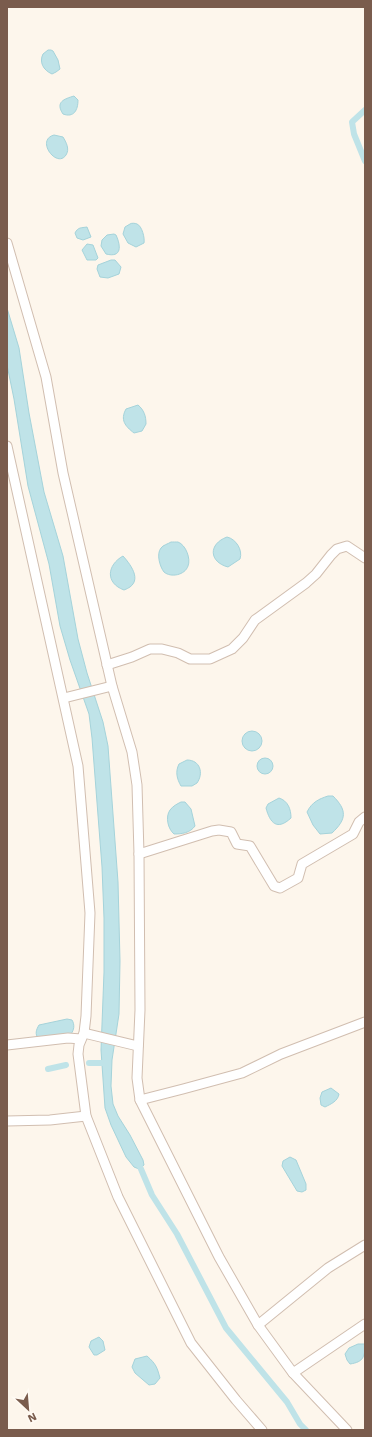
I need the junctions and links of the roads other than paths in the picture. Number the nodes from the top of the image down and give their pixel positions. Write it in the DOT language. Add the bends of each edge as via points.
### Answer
graph roads {
  1 [pos="7,243"];
  2 [pos="7,446"];
  3 [pos="365,558"];
  4 [pos="107,665"];
  5 [pos="112,686"];
  6 [pos="64,698"];
  7 [pos="365,818"];
  8 [pos="139,854"];
  9 [pos="365,1022"];
  10 [pos="83,1036"];
  11 [pos="7,1046"];
  12 [pos="138,1046"];
  13 [pos="140,1100"];
  14 [pos="86,1116"];
  15 [pos="7,1121"];
  16 [pos="365,1245"];
  17 [pos="365,1324"];
  18 [pos="258,1325"];
  19 [pos="293,1373"];
  20 [pos="262,1430"];
  21 [pos="347,1430"];
  1 -- 4 [label="street" via="46,377 63,473"];
  2 -- 6 [label="street"];
  3 -- 4 [label="street" via="347,546 337,549 306,583 255,620 232,649 210,659 190,659 178,653 150,649"];
  4 -- 5 [label="street"];
  5 -- 6 [label="street"];
  5 -- 8 [label="street" via="132,752"];
  6 -- 10 [label="street" via="78,766 90,913"];
  7 -- 8 [label="street" via="359,822 353,834 302,864 298,878 280,888 274,886 268,878 250,846 237,844 230,832 212,831"];
  8 -- 12 [label="street"];
  9 -- 13 [label="street" via="281,1054 242,1073"];
  10 -- 11 [label="street"];
  10 -- 12 [label="street"];
  10 -- 14 [label="street" via="78,1054"];
  12 -- 13 [label="street" via="136,1078"];
  13 -- 18 [label="street" via="219,1257"];
  14 -- 15 [label="street"];
  14 -- 20 [label="street" via="118,1196 191,1343"];
  16 -- 18 [label="street" via="328,1268"];
  17 -- 19 [label="street"];
  18 -- 19 [label="street"];
  19 -- 21 [label="street"];
}
